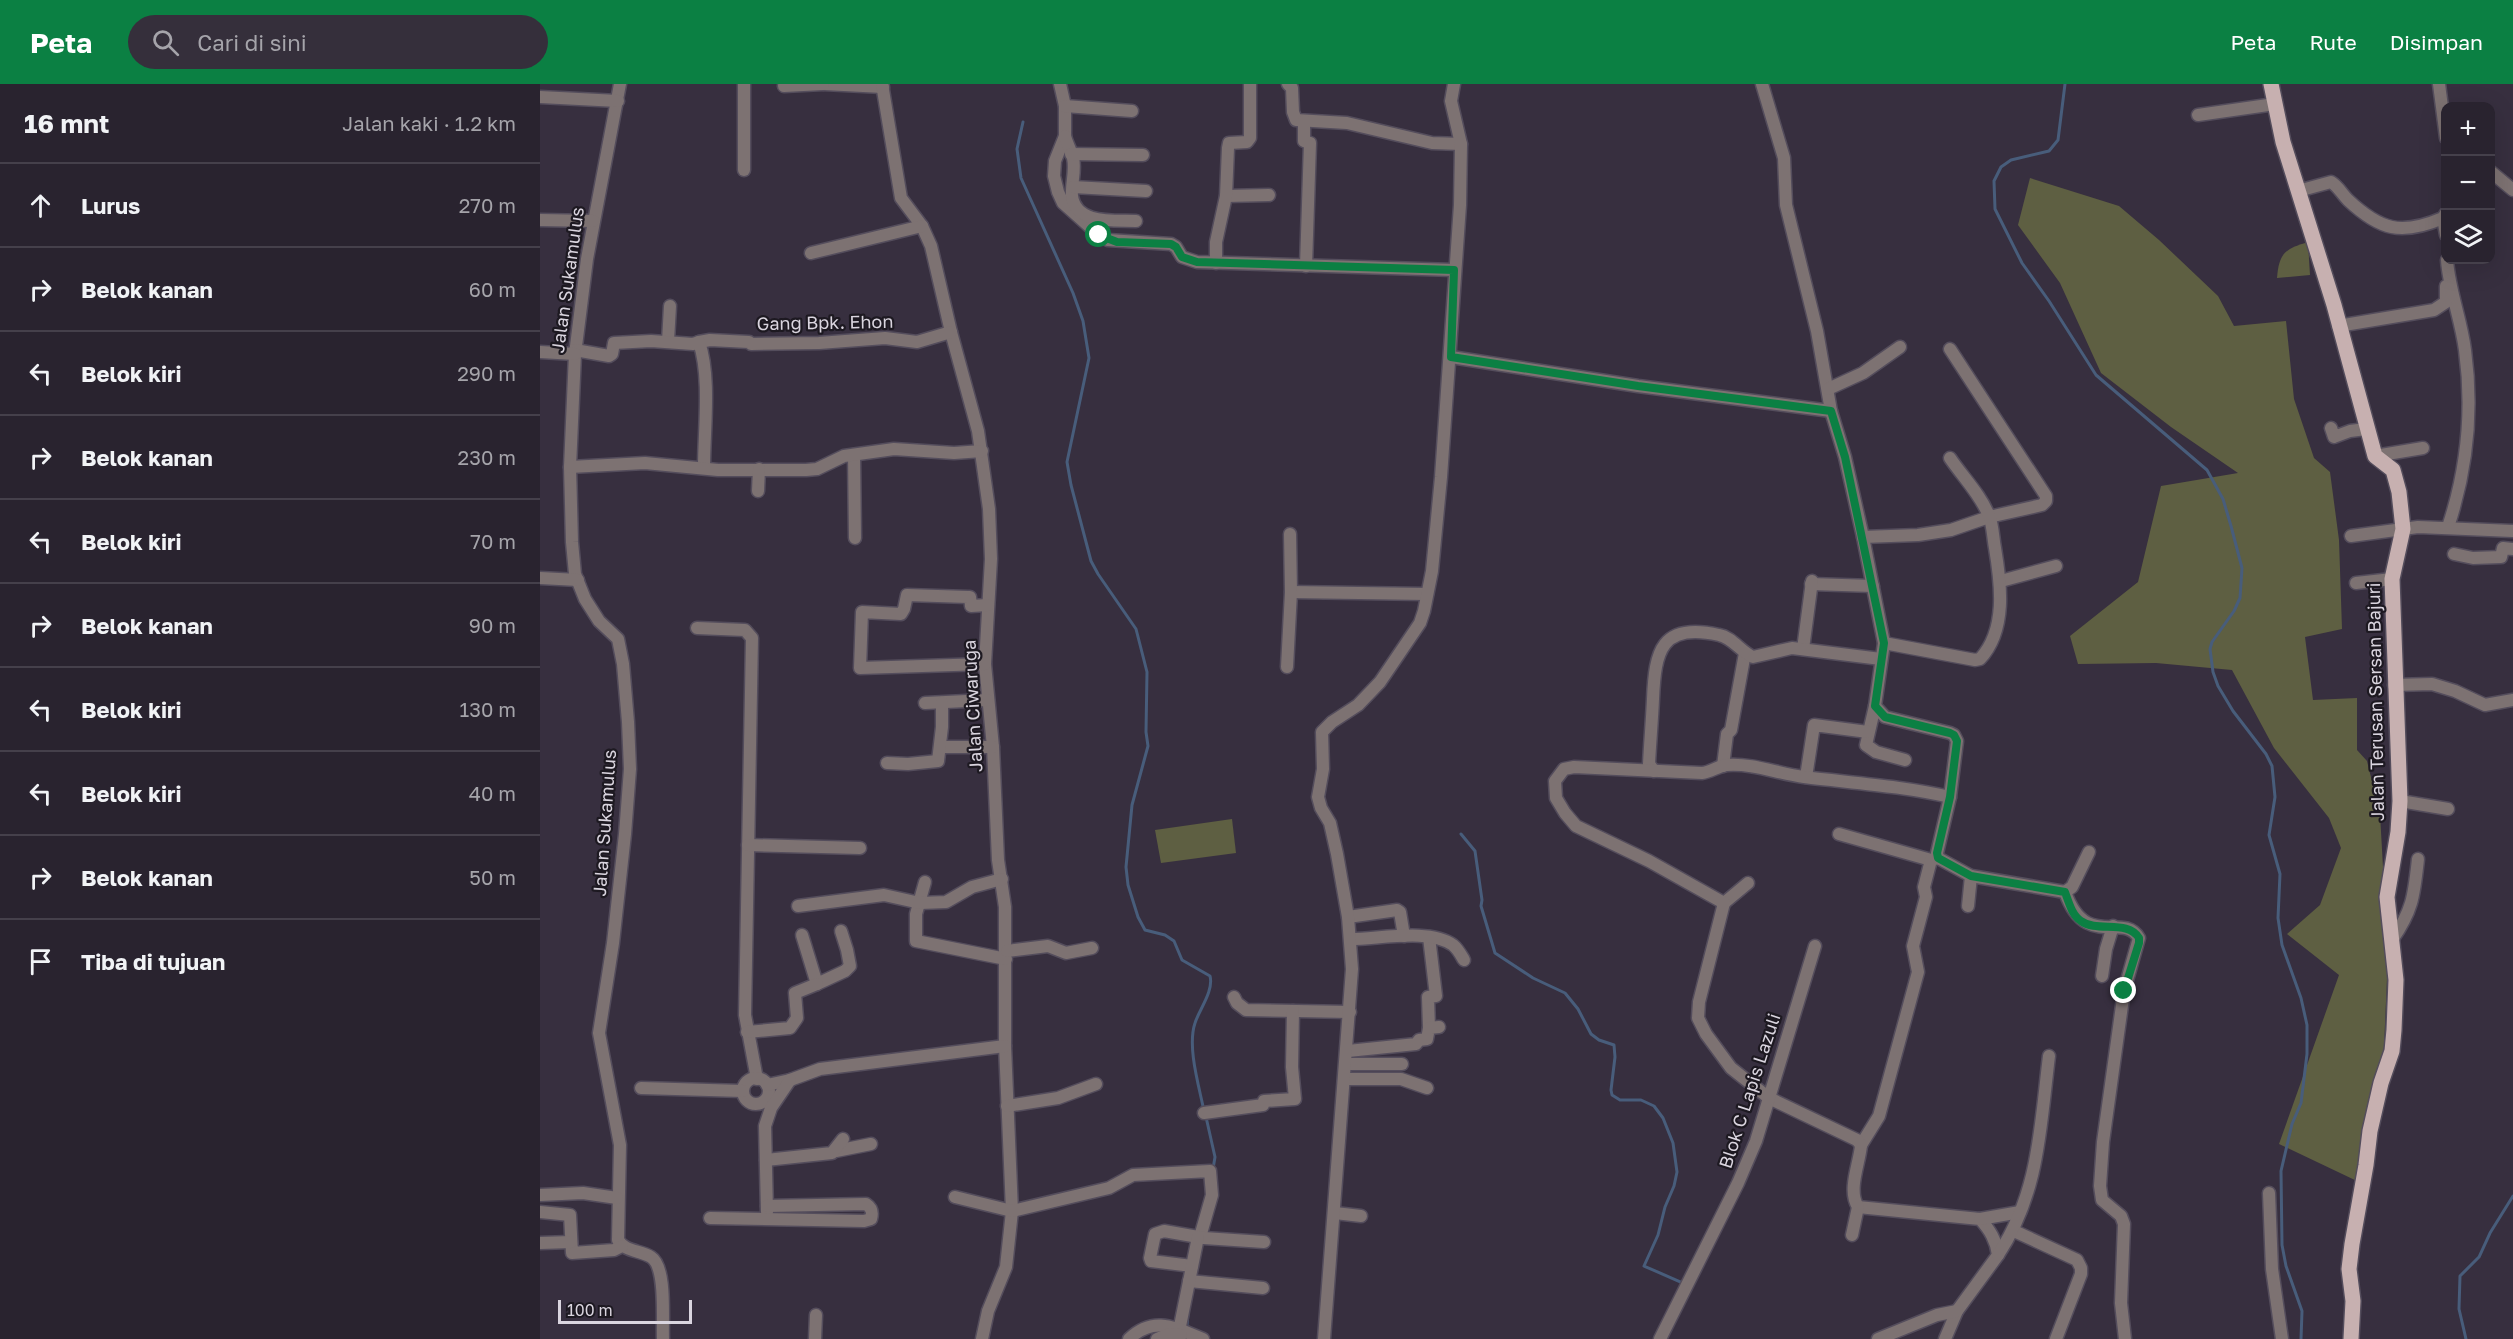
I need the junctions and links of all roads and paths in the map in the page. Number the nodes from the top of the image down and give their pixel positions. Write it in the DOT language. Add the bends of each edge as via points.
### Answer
graph roads {
  1 [pos="620,84"];
  2 [pos="744,84"];
  3 [pos="823,84"];
  4 [pos="1060,84"];
  5 [pos="1250,84"];
  6 [pos="1454,84"];
  7 [pos="1761,84"];
  8 [pos="2271,84"];
  9 [pos="2439,84"];
  10 [pos="1294,85"];
  11 [pos="784,86"];
  12 [pos="882,86"];
  13 [pos="540,97"];
  14 [pos="618,101"];
  15 [pos="2441,102"];
  16 [pos="2275,104"];
  17 [pos="1065,106"];
  18 [pos="1132,111"];
  19 [pos="2198,115"];
  20 [pos="1304,121"];
  21 [pos="1065,136"];
  22 [pos="1461,144"];
  23 [pos="1071,154"];
  24 [pos="1143,155"];
  25 [pos="744,170"];
  26 [pos="2495,175"];
  27 [pos="1073,187"];
  28 [pos="2513,190"];
  29 [pos="1146,191"];
  30 [pos="2298,191"];
  31 [pos="1269,195"];
  32 [pos="1226,196"];
  33 [pos="2441,216"];
  34 [pos="540,219"];
  35 [pos="593,221"];
  36 [pos="1136,221"];
  37 [pos="922,226"];
  38 [pos="811,254"];
  39 [pos="1216,263"];
  40 [pos="2448,264"];
  41 [pos="1306,266"];
  42 [pos="1454,270"];
  43 [pos="2449,276"];
  44 [pos="670,306"];
  45 [pos="2338,326"];
  46 [pos="951,332"];
  47 [pos="668,341"];
  48 [pos="699,342"];
  49 [pos="1900,347"];
  50 [pos="1950,349"];
  51 [pos="540,352"];
  52 [pos="575,352"];
  53 [pos="1451,357"];
  54 [pos="1828,389"];
  55 [pos="1831,411"];
  56 [pos="2331,428"];
  57 [pos="2366,429"];
  58 [pos="2423,447"];
  59 [pos="982,451"];
  60 [pos="854,455"];
  61 [pos="2375,456"];
  62 [pos="1950,458"];
  63 [pos="570,467"];
  64 [pos="704,467"];
  65 [pos="759,469"];
  66 [pos="758,490"];
  67 [pos="1989,517"];
  68 [pos="2448,526"];
  69 [pos="2403,530"];
  70 [pos="2513,531"];
  71 [pos="1290,534"];
  72 [pos="2351,536"];
  73 [pos="1863,537"];
  74 [pos="855,538"];
  75 [pos="2513,549"];
  76 [pos="2454,554"];
  77 [pos="2055,567"];
  78 [pos="540,578"];
  79 [pos="2392,579"];
  80 [pos="578,580"];
  81 [pos="2001,581"];
  82 [pos="2356,583"];
  83 [pos="1873,586"];
  84 [pos="1291,592"];
  85 [pos="1427,594"];
  86 [pos="988,605"];
  87 [pos="697,628"];
  88 [pos="1884,643"];
  89 [pos="1803,649"];
  90 [pos="1745,653"];
  91 [pos="1881,659"];
  92 [pos="985,664"];
  93 [pos="1287,667"];
  94 [pos="2394,685"];
  95 [pos="987,700"];
  96 [pos="2513,700"];
  97 [pos="925,703"];
  98 [pos="942,703"];
  99 [pos="1875,706"];
  100 [pos="1868,732"];
  101 [pos="941,747"];
  102 [pos="993,747"];
  103 [pos="1905,760"];
  104 [pos="887,763"];
  105 [pos="1723,766"];
  106 [pos="1654,771"];
  107 [pos="1806,777"];
  108 [pos="1950,797"];
  109 [pos="2400,801"];
  110 [pos="2448,809"];
  111 [pos="1839,834"];
  112 [pos="748,845"];
  113 [pos="860,848"];
  114 [pos="2089,852"];
  115 [pos="1934,859"];
  116 [pos="2418,859"];
  117 [pos="1971,876"];
  118 [pos="1002,879"];
  119 [pos="925,882"];
  120 [pos="1748,883"];
  121 [pos="2065,892"];
  122 [pos="920,903"];
  123 [pos="1724,903"];
  124 [pos="798,906"];
  125 [pos="1968,906"];
  126 [pos="1348,917"];
  127 [pos="2113,926"];
  128 [pos="841,931"];
  129 [pos="802,935"];
  130 [pos="1404,936"];
  131 [pos="1429,937"];
  132 [pos="1351,939"];
  133 [pos="2392,940"];
  134 [pos="1815,946"];
  135 [pos="1092,948"];
  136 [pos="1006,955"];
  137 [pos="1464,960"];
  138 [pos="2102,976"];
  139 [pos="817,984"];
  140 [pos="1234,997"];
  141 [pos="1293,1011"];
  142 [pos="1350,1012"];
  143 [pos="747,1032"];
  144 [pos="1005,1046"];
  145 [pos="1348,1051"];
  146 [pos="2049,1056"];
  147 [pos="1346,1064"];
  148 [pos="1402,1064"];
  149 [pos="1346,1079"];
  150 [pos="790,1080"];
  151 [pos="762,1082"];
  152 [pos="1096,1084"];
  153 [pos="641,1088"];
  154 [pos="1427,1088"];
  155 [pos="743,1091"];
  156 [pos="1769,1098"];
  157 [pos="1008,1106"];
  158 [pos="1204,1113"];
  159 [pos="843,1139"];
  160 [pos="871,1144"];
  161 [pos="1862,1145"];
  162 [pos="836,1151"];
  163 [pos="766,1160"];
  164 [pos="2269,1193"];
  165 [pos="540,1195"];
  166 [pos="955,1197"];
  167 [pos="617,1198"];
  168 [pos="767,1206"];
  169 [pos="1858,1207"];
  170 [pos="1012,1211"];
  171 [pos="540,1212"];
  172 [pos="2020,1212"];
  173 [pos="1335,1213"];
  174 [pos="1361,1216"];
  175 [pos="710,1218"];
  176 [pos="767,1219"];
  177 [pos="1980,1219"];
  178 [pos="2014,1231"];
  179 [pos="1852,1235"];
  180 [pos="1199,1237"];
  181 [pos="571,1242"];
  182 [pos="1263,1242"];
  183 [pos="540,1243"];
  184 [pos="621,1246"];
  185 [pos="1998,1255"];
  186 [pos="1192,1266"];
  187 [pos="1189,1281"];
  188 [pos="1263,1288"];
  189 [pos="1958,1311"];
  190 [pos="816,1315"];
  191 [pos="1185,1332"];
  192 [pos="663,1339"];
  193 [pos="815,1339"];
  194 [pos="981,1339"];
  195 [pos="1129,1339"];
  196 [pos="1157,1339"];
  197 [pos="1203,1339"];
  198 [pos="1324,1339"];
  199 [pos="1660,1339"];
  200 [pos="1878,1339"];
  201 [pos="1944,1339"];
  202 [pos="2056,1339"];
  203 [pos="2125,1339"];
  204 [pos="2282,1339"];
  205 [pos="2351,1339"];
  1 -- 14 [label="street, Jalan Sukamulus"];
  2 -- 25 [label="street"];
  3 -- 11 [label="street"];
  3 -- 12 [label="street"];
  4 -- 17 [label="street"];
  5 -- 32 [label="street" via="1250,138 1230,143"];
  6 -- 22 [label="street" via="1451,101"];
  7 -- 54 [label="street" via="1785,165 1786,205"];
  8 -- 16 [label="main road, Jalan Terusan Sersan Bajuri"];
  9 -- 15 [label="street"];
  10 -- 20 [label="street" via="1295,117"];
  12 -- 37 [label="street, Jalan Ciwaruga" via="901,198"];
  13 -- 14 [label="street"];
  14 -- 35 [label="street, Jalan Sukamulus"];
  16 -- 19 [label="street"];
  16 -- 30 [label="main road, Jalan Terusan Sersan Bajuri"];
  17 -- 18 [label="street"];
  17 -- 21 [label="street"];
  20 -- 22 [label="street" via="1347,123 1432,143"];
  20 -- 41 [label="street" via="1304,141 1310,143"];
  21 -- 23 [label="street"];
  21 -- 39 [label="street" via="1055,161 1058,192 1070,210 1099,235 1117,242 1171,244 1187,260"];
  22 -- 42 [label="street"];
  23 -- 24 [label="street"];
  23 -- 27 [label="street"];
  26 -- 28 [label="street"];
  27 -- 29 [label="street"];
  27 -- 36 [label="street" via="1075,203 1086,217"];
  30 -- 33 [label="street" via="2331,183 2371,219 2394,228 2414,228"];
  30 -- 45 [label="main road, Jalan Terusan Sersan Bajuri"];
  31 -- 32 [label="street"];
  32 -- 39 [label="street" via="1216,242"];
  34 -- 35 [label="street"];
  35 -- 52 [label="street, Jalan Sukamulus"];
  37 -- 38 [label="street"];
  37 -- 46 [label="street, Jalan Ciwaruga" via="932,246"];
  39 -- 41 [label="street"];
  40 -- 43 [label="street"];
  41 -- 42 [label="street"];
  42 -- 53 [label="street"];
  43 -- 45 [label="street" via="2443,306"];
  43 -- 68 [label="street" via="2462,328 2468,382 2465,455"];
  44 -- 47 [label="street"];
  45 -- 57 [label="main road, Jalan Terusan Sersan Bajuri"];
  46 -- 48 [label="street, Gang Bpk. Ehon" via="916,342 885,338 819,343"];
  46 -- 59 [label="street, Jalan Ciwaruga"];
  47 -- 48 [label="street, Gang Bpk. Ehon"];
  47 -- 52 [label="street, Gang Bpk. Ehon" via="614,343 609,356"];
  48 -- 64 [label="street" via="705,380"];
  49 -- 54 [label="street" via="1863,373"];
  50 -- 67 [label="street" via="2046,499 2042,505"];
  51 -- 52 [label="street"];
  52 -- 63 [label="street, Jalan Sukamulus"];
  53 -- 55 [label="street"];
  53 -- 85 [label="street"];
  54 -- 55 [label="street"];
  55 -- 73 [label="street"];
  56 -- 57 [label="street" via="2334,437"];
  57 -- 61 [label="main road, Jalan Terusan Sersan Bajuri"];
  58 -- 61 [label="street"];
  59 -- 60 [label="street" via="894,448"];
  59 -- 86 [label="street, Jalan Ciwaruga" via="991,559"];
  60 -- 65 [label="street" via="817,469"];
  60 -- 74 [label="street"];
  61 -- 69 [label="main road, Jalan Terusan Sersan Bajuri" via="2393,470"];
  62 -- 67 [label="street"];
  63 -- 64 [label="street" via="645,463"];
  63 -- 80 [label="street, Jalan Sukamulus" via="572,542"];
  64 -- 65 [label="street"];
  65 -- 66 [label="street"];
  67 -- 73 [label="street" via="1952,530"];
  67 -- 81 [label="street"];
  68 -- 69 [label="street"];
  68 -- 70 [label="street"];
  69 -- 72 [label="street"];
  69 -- 79 [label="main road, Jalan Terusan Sersan Bajuri"];
  71 -- 84 [label="street"];
  73 -- 83 [label="street"];
  75 -- 76 [label="street" via="2504,548 2501,557"];
  77 -- 81 [label="street"];
  78 -- 80 [label="street"];
  79 -- 82 [label="street"];
  79 -- 94 [label="main road, Jalan Terusan Sersan Bajuri"];
  80 -- 167 [label="street, Jalan Sukamulus" via="599,621 618,639 628,722 630,769 625,834 599,1032 620,1145"];
  81 -- 88 [label="street" via="2000,610 1992,639 1980,659"];
  83 -- 88 [label="street"];
  83 -- 89 [label="street" via="1811,583"];
  84 -- 85 [label="street"];
  84 -- 93 [label="street"];
  85 -- 126 [label="street" via="1422,618 1390,668 1358,705 1322,732 1323,769 1318,797 1330,823"];
  86 -- 92 [label="street, Jalan Ciwaruga"];
  86 -- 92 [label="street" via="971,606 970,597 907,595 901,614 862,612 860,636 860,668"];
  87 -- 112 [label="street" via="745,630 752,638"];
  88 -- 91 [label="street"];
  89 -- 90 [label="street" via="1788,648 1753,657"];
  89 -- 91 [label="street"];
  90 -- 105 [label="street"];
  90 -- 106 [label="street" via="1721,635 1690,631 1670,638 1654,670 1648,764"];
  91 -- 99 [label="street"];
  92 -- 95 [label="street, Jalan Ciwaruga"];
  94 -- 96 [label="street" via="2432,684 2485,705"];
  94 -- 109 [label="main road, Jalan Terusan Sersan Bajuri"];
  95 -- 98 [label="street"];
  95 -- 102 [label="street, Jalan Ciwaruga"];
  97 -- 98 [label="street"];
  98 -- 101 [label="street"];
  99 -- 100 [label="street"];
  99 -- 108 [label="street" via="1885,717 1950,733 1956,738"];
  100 -- 103 [label="street" via="1866,745 1871,750"];
  100 -- 107 [label="street" via="1814,725"];
  101 -- 102 [label="street"];
  101 -- 104 [label="street" via="938,761"];
  102 -- 118 [label="street, Jalan Ciwaruga"];
  105 -- 106 [label="street" via="1701,773"];
  105 -- 107 [label="street"];
  106 -- 123 [label="street" via="1564,769 1555,781 1556,798 1575,826"];
  107 -- 108 [label="street"];
  108 -- 115 [label="street"];
  109 -- 110 [label="street"];
  109 -- 133 [label="main road, Jalan Terusan Sersan Bajuri" via="2387,897"];
  111 -- 115 [label="street"];
  112 -- 113 [label="street"];
  112 -- 143 [label="street"];
  114 -- 121 [label="street"];
  115 -- 117 [label="street"];
  115 -- 161 [label="street" via="1924,887 1926,897 1913,946 1918,972 1879,1116"];
  116 -- 133 [label="street" via="2413,901"];
  117 -- 121 [label="street"];
  117 -- 125 [label="street"];
  118 -- 122 [label="street" via="972,887 946,902"];
  118 -- 136 [label="street, Jalan Ciwaruga"];
  119 -- 122 [label="street"];
  120 -- 123 [label="street"];
  121 -- 127 [label="street" via="2082,922"];
  122 -- 124 [label="street" via="884,895"];
  122 -- 136 [label="street" via="915,941"];
  123 -- 156 [label="street" via="1698,1018 1731,1068"];
  126 -- 130 [label="street" via="1397,910"];
  126 -- 132 [label="street"];
  127 -- 138 [label="street"];
  127 -- 203 [label="street" via="2133,931 2139,938 2124,991 2100,1186 2102,1200 2121,1216 2124,1224 2121,1303"];
  128 -- 139 [label="street" via="850,966"];
  129 -- 139 [label="street"];
  130 -- 131 [label="street"];
  130 -- 132 [label="street"];
  131 -- 137 [label="street" via="1455,946"];
  131 -- 145 [label="street" via="1436,996 1428,997 1434,1028 1427,1039 1416,1044"];
  132 -- 142 [label="street"];
  133 -- 205 [label="main road, Jalan Terusan Sersan Bajuri" via="2396,980 2392,1051 2370,1131 2352,1244"];
  134 -- 156 [label="street, Blok C Lapis Lazuli"];
  135 -- 136 [label="street" via="1065,953 1048,946"];
  136 -- 144 [label="street, Jalan Ciwaruga"];
  139 -- 143 [label="street" via="795,993 797,1018 790,1028"];
  140 -- 141 [label="street" via="1246,1010"];
  141 -- 142 [label="street"];
  141 -- 158 [label="street" via="1295,1099"];
  142 -- 145 [label="street"];
  143 -- 151 [label="street"];
  144 -- 150 [label="street" via="849,1064"];
  144 -- 157 [label="street, Jalan Ciwaruga"];
  145 -- 147 [label="street"];
  146 -- 172 [label="street" via="2031,1188"];
  147 -- 148 [label="street"];
  147 -- 149 [label="street"];
  149 -- 154 [label="street" via="1401,1079"];
  149 -- 173 [label="street"];
  150 -- 151 [label="street"];
  150 -- 163 [label="street" via="766,1119"];
  151 -- 155 [label="street" via="749,1081"];
  151 -- 155 [label="street" via="769,1093 761,1103 749,1102"];
  152 -- 157 [label="street" via="1058,1098"];
  153 -- 155 [label="street"];
  156 -- 161 [label="street"];
  156 -- 199 [label="street, Blok C Lapis Lazuli" via="1738,1183"];
  157 -- 170 [label="street, Jalan Ciwaruga"];
  159 -- 162 [label="street"];
  160 -- 162 [label="street"];
  161 -- 169 [label="street" via="1854,1193"];
  162 -- 163 [label="street"];
  163 -- 168 [label="street"];
  164 -- 204 [label="street" via="2272,1269"];
  165 -- 167 [label="street" via="583,1193"];
  166 -- 170 [label="street"];
  167 -- 184 [label="street, Jalan Sukamulus"];
  168 -- 176 [label="street"];
  168 -- 176 [label="street" via="866,1204 872,1215 864,1221"];
  169 -- 177 [label="street"];
  169 -- 179 [label="street"];
  170 -- 180 [label="street" via="1109,1188 1133,1175 1210,1171 1212,1195"];
  170 -- 194 [label="street, Jalan Ciwaruga" via="1006,1267"];
  171 -- 181 [label="street" via="570,1215"];
  172 -- 177 [label="street"];
  172 -- 178 [label="street"];
  173 -- 174 [label="street"];
  173 -- 198 [label="street"];
  175 -- 176 [label="street"];
  177 -- 185 [label="street" via="1996,1243"];
  178 -- 185 [label="street"];
  178 -- 202 [label="street" via="2080,1264 2081,1274"];
  180 -- 182 [label="street"];
  180 -- 186 [label="street"];
  180 -- 186 [label="street" via="1164,1231 1154,1236 1151,1261"];
  181 -- 183 [label="street"];
  181 -- 184 [label="street" via="572,1253"];
  184 -- 192 [label="street" via="649,1256 658,1266"];
  185 -- 189 [label="street"];
  186 -- 187 [label="street"];
  187 -- 188 [label="street"];
  187 -- 191 [label="street"];
  189 -- 200 [label="street"];
  189 -- 201 [label="street"];
  190 -- 193 [label="street"];
  191 -- 195 [label="street" via="1151,1325"];
  191 -- 196 [label="street"];
  191 -- 197 [label="street"];
}
